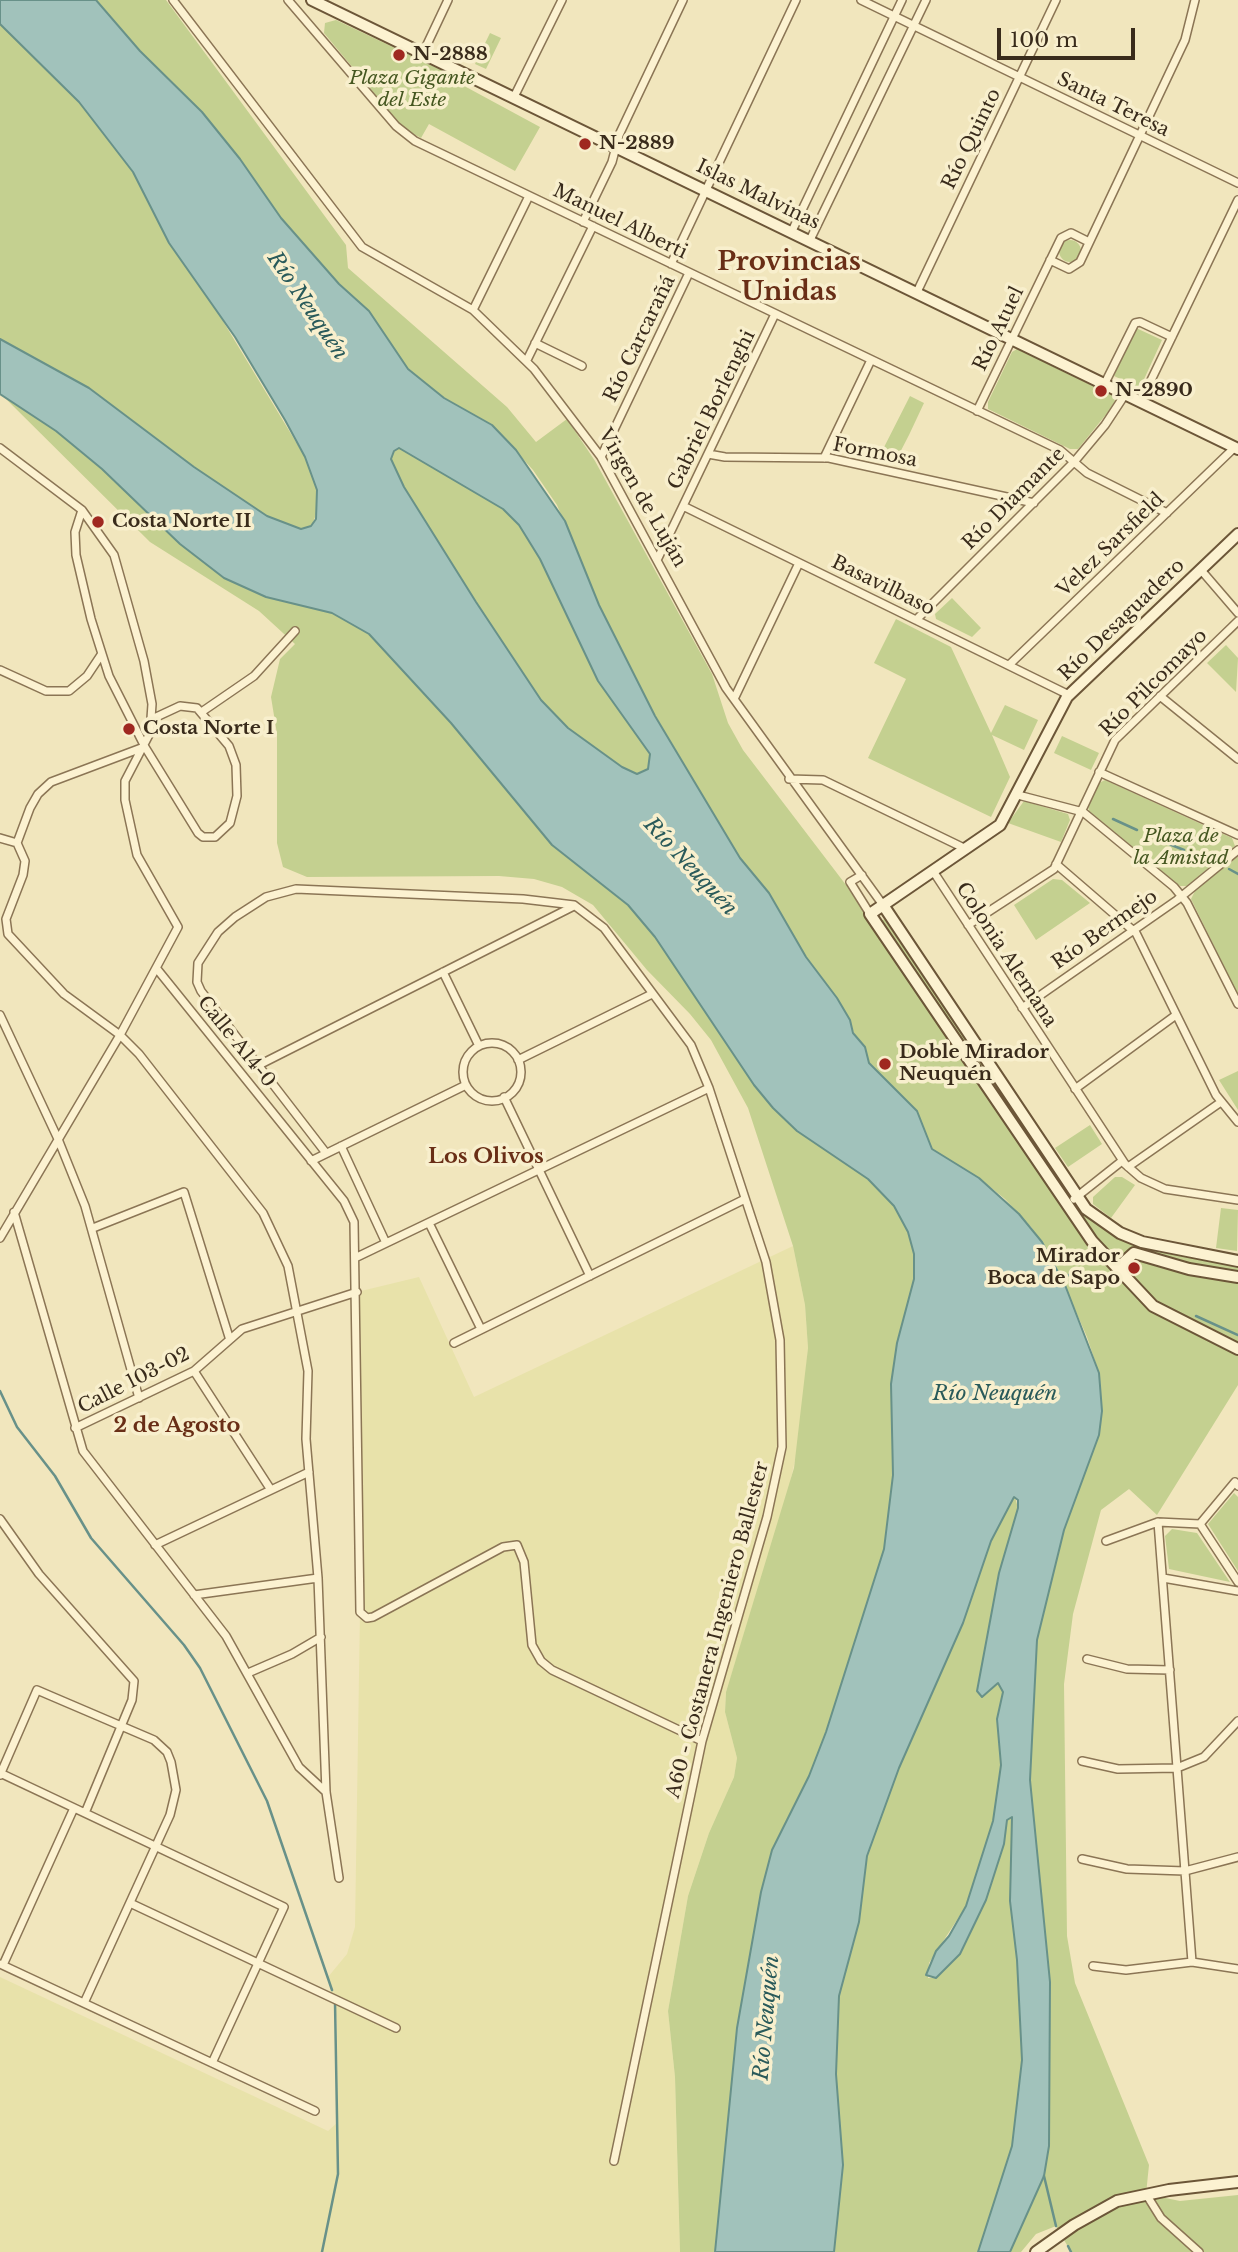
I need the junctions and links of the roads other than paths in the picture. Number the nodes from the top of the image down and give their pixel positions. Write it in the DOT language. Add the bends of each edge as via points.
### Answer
graph roads {
  1 [pos="173,0"];
  2 [pos="288,0"];
  3 [pos="312,0"];
  4 [pos="324,0"];
  5 [pos="448,0"];
  6 [pos="562,0"];
  7 [pos="683,0"];
  8 [pos="796,0"];
  9 [pos="861,0"];
  10 [pos="902,0"];
  11 [pos="926,0"];
  12 [pos="1056,0"];
  13 [pos="1195,0"];
  14 [pos="336,12"];
  15 [pos="894,16"];
  16 [pos="914,26"];
  17 [pos="423,53"];
  18 [pos="1020,77"];
  19 [pos="514,97"];
  20 [pos="1140,135"];
  21 [pos="616,146"];
  22 [pos="1238,183"];
  23 [pos="706,190"];
  24 [pos="529,196"];
  25 [pos="1238,200"];
  26 [pos="583,222"];
  27 [pos="593,226"];
  28 [pos="792,231"];
  29 [pos="810,240"];
  30 [pos="1089,242"];
  31 [pos="1050,260"];
  32 [pos="671,264"];
  33 [pos="689,273"];
  34 [pos="917,292"];
  35 [pos="473,310"];
  36 [pos="775,314"];
  37 [pos="1172,337"];
  38 [pos="1012,338"];
  39 [pos="535,343"];
  40 [pos="527,360"];
  41 [pos="871,360"];
  42 [pos="582,366"];
  43 [pos="1105,383"];
  44 [pos="1126,393"];
  45 [pos="1141,401"];
  46 [pos="977,411"];
  47 [pos="0,448"];
  48 [pos="1236,449"];
  49 [pos="708,454"];
  50 [pos="601,457"];
  51 [pos="824,458"];
  52 [pos="1074,462"];
  53 [pos="1034,503"];
  54 [pos="683,506"];
  55 [pos="82,510"];
  56 [pos="1167,513"];
  57 [pos="1238,534"];
  58 [pos="658,558"];
  59 [pos="799,563"];
  60 [pos="1200,570"];
  61 [pos="1238,613"];
  62 [pos="916,620"];
  63 [pos="1238,621"];
  64 [pos="295,631"];
  65 [pos="101,655"];
  66 [pos="1009,665"];
  67 [pos="0,670"];
  68 [pos="1069,695"];
  69 [pos="1160,696"];
  70 [pos="734,699"];
  71 [pos="203,710"];
  72 [pos="152,719"];
  73 [pos="145,747"];
  74 [pos="1238,759"];
  75 [pos="1098,772"];
  76 [pos="789,779"];
  77 [pos="1018,795"];
  78 [pos="1080,811"];
  79 [pos="1238,835"];
  80 [pos="0,838"];
  81 [pos="17,843"];
  82 [pos="966,850"];
  83 [pos="1238,850"];
  84 [pos="1056,864"];
  85 [pos="933,872"];
  86 [pos="862,874"];
  87 [pos="1182,896"];
  88 [pos="574,905"];
  89 [pos="883,905"];
  90 [pos="870,914"];
  91 [pos="968,925"];
  92 [pos="1134,930"];
  93 [pos="157,969"];
  94 [pos="443,972"];
  95 [pos="652,994"];
  96 [pos="1238,1004"];
  97 [pos="1022,1007"];
  98 [pos="1177,1014"];
  99 [pos="0,1015"];
  100 [pos="120,1035"];
  101 [pos="479,1046"];
  102 [pos="518,1060"];
  103 [pos="259,1065"];
  104 [pos="466,1085"];
  105 [pos="709,1088"];
  106 [pos="1075,1090"];
  107 [pos="504,1097"];
  108 [pos="1221,1102"];
  109 [pos="1238,1122"];
  110 [pos="58,1139"];
  111 [pos="341,1146"];
  112 [pos="327,1153"];
  113 [pos="311,1161"];
  114 [pos="1125,1164"];
  115 [pos="539,1170"];
  116 [pos="1076,1197"];
  117 [pos="745,1199"];
  118 [pos="1238,1200"];
  119 [pos="1065,1206"];
  120 [pos="14,1212"];
  121 [pos="429,1223"];
  122 [pos="93,1228"];
  123 [pos="0,1238"];
  124 [pos="386,1243"];
  125 [pos="357,1257"];
  126 [pos="1238,1261"];
  127 [pos="590,1276"];
  128 [pos="1238,1277"];
  129 [pos="1127,1279"];
  130 [pos="357,1293"];
  131 [pos="298,1309"];
  132 [pos="481,1329"];
  133 [pos="229,1337"];
  134 [pos="454,1343"];
  135 [pos="1238,1349"];
  136 [pos="194,1371"];
  137 [pos="139,1398"];
  138 [pos="75,1429"];
  139 [pos="309,1472"];
  140 [pos="1238,1486"];
  141 [pos="271,1490"];
  142 [pos="0,1519"];
  143 [pos="1158,1522"];
  144 [pos="1200,1524"];
  145 [pos="1105,1541"];
  146 [pos="155,1545"];
  147 [pos="318,1578"];
  148 [pos="1163,1578"];
  149 [pos="1238,1582"];
  150 [pos="1238,1591"];
  151 [pos="194,1595"];
  152 [pos="321,1637"];
  153 [pos="1087,1659"];
  154 [pos="1170,1670"];
  155 [pos="248,1673"];
  156 [pos="1238,1721"];
  157 [pos="120,1726"];
  158 [pos="702,1741"];
  159 [pos="1082,1761"];
  160 [pos="1177,1768"];
  161 [pos="0,1774"];
  162 [pos="326,1792"];
  163 [pos="74,1808"];
  164 [pos="85,1813"];
  165 [pos="156,1847"];
  166 [pos="1238,1857"];
  167 [pos="1082,1859"];
  168 [pos="1185,1871"];
  169 [pos="339,1878"];
  170 [pos="130,1903"];
  171 [pos="1192,1962"];
  172 [pos="258,1963"];
  173 [pos="2,1964"];
  174 [pos="1093,1966"];
  175 [pos="1238,1969"];
  176 [pos="84,2003"];
  177 [pos="396,2028"];
  178 [pos="212,2063"];
  179 [pos="315,2112"];
  180 [pos="614,2161"];
  181 [pos="1238,2182"];
  182 [pos="1146,2194"];
  183 [pos="1061,2234"];
  184 [pos="1036,2252"];
  185 [pos="1046,2252"];
  186 [pos="1199,2252"];
  1 -- 35 [label="street, Virgen de Luján" via="362,247"];
  2 -- 24 [label="street, Manuel Alberti" via="405,135"];
  3 -- 14 [label="street, Islas Malvinas"];
  4 -- 14 [label="street"];
  5 -- 17 [label="street"];
  6 -- 19 [label="street"];
  7 -- 21 [label="street"];
  8 -- 23 [label="street, Río Carcarañá"];
  9 -- 15 [label="street, Santa Teresa"];
  10 -- 15 [label="street"];
  11 -- 16 [label="street"];
  12 -- 18 [label="street, Río Quinto"];
  13 -- 20 [label="street" via="1185,40"];
  14 -- 17 [label="street, Islas Malvinas"];
  15 -- 16 [label="street, Santa Teresa"];
  15 -- 28 [label="street"];
  16 -- 18 [label="street, Santa Teresa"];
  16 -- 29 [label="street"];
  17 -- 19 [label="street, Islas Malvinas"];
  18 -- 20 [label="street, Santa Teresa"];
  18 -- 34 [label="street, Río Quinto"];
  19 -- 21 [label="street, Islas Malvinas"];
  20 -- 22 [label="street, Santa Teresa"];
  20 -- 30 [label="street"];
  21 -- 23 [label="street, Islas Malvinas"];
  21 -- 26 [label="street"];
  23 -- 28 [label="street, Islas Malvinas"];
  23 -- 32 [label="street, Río Carcarañá"];
  24 -- 26 [label="street, Manuel Alberti"];
  24 -- 35 [label="street"];
  25 -- 37 [label="street"];
  26 -- 27 [label="street, Manuel Alberti"];
  27 -- 32 [label="street, Manuel Alberti"];
  27 -- 39 [label="street"];
  28 -- 29 [label="street, Islas Malvinas"];
  29 -- 34 [label="street, Islas Malvinas"];
  30 -- 31 [label="street" via="1074,268"];
  30 -- 31 [label="street, Río Atuel" via="1065,234"];
  31 -- 38 [label="street, Río Atuel"];
  32 -- 33 [label="street, Manuel Alberti"];
  33 -- 36 [label="street, Manuel Alberti"];
  33 -- 50 [label="street, Río Carcarañá"];
  34 -- 38 [label="street, Islas Malvinas"];
  35 -- 40 [label="street, Virgen de Luján"];
  36 -- 41 [label="street, Manuel Alberti"];
  36 -- 49 [label="street, Gabriel Borlenghi"];
  37 -- 43 [label="street" via="1135,323"];
  37 -- 45 [label="street"];
  38 -- 43 [label="street, Islas Malvinas"];
  38 -- 46 [label="street, Río Atuel"];
  39 -- 40 [label="street"];
  39 -- 42 [label="street"];
  40 -- 50 [label="street, Virgen de Luján"];
  41 -- 46 [label="street, Manuel Alberti"];
  41 -- 51 [label="street"];
  43 -- 44 [label="street, Islas Malvinas"];
  44 -- 45 [label="street, Islas Malvinas"];
  44 -- 52 [label="street, Río Diamante"];
  45 -- 48 [label="street, Islas Malvinas"];
  46 -- 52 [label="street, Manuel Alberti" via="1060,450"];
  47 -- 55 [label="street"];
  48 -- 56 [label="street, Velez Sarsfield"];
  49 -- 51 [label="street, Formosa"];
  49 -- 54 [label="street, Gabriel Borlenghi"];
  50 -- 58 [label="street, Virgen de Luján"];
  51 -- 53 [label="street, Formosa"];
  52 -- 53 [label="street, Río Diamante"];
  52 -- 56 [label="street, Manuel Alberti"];
  53 -- 62 [label="street, Río Diamante"];
  54 -- 58 [label="street, Gabriel Borlenghi"];
  54 -- 59 [label="street, Basavilbaso"];
  55 -- 65 [label="street" via="75,532 76,555"];
  55 -- 72 [label="street" via="106,540 121,574 144,661"];
  56 -- 66 [label="street, Velez Sarsfield"];
  57 -- 60 [label="street, Río Desaguadero"];
  58 -- 70 [label="street, Virgen de Luján"];
  59 -- 62 [label="street, Basavilbaso"];
  59 -- 70 [label="street"];
  60 -- 61 [label="street"];
  60 -- 68 [label="street, Río Desaguadero"];
  62 -- 66 [label="street, Basavilbaso"];
  63 -- 69 [label="street, Río Pilcomayo"];
  64 -- 71 [label="street" via="254,676"];
  65 -- 67 [label="street" via="69,691 46,691"];
  65 -- 73 [label="street"];
  66 -- 68 [label="street, Basavilbaso"];
  68 -- 77 [label="street, Río Desaguadero"];
  69 -- 74 [label="street"];
  69 -- 75 [label="street, Río Pilcomayo" via="1118,737"];
  70 -- 76 [label="street, Virgen de Luján"];
  71 -- 72 [label="street" via="180,706"];
  71 -- 73 [label="street" via="229,746 237,776 233,815 215,837 198,833"];
  72 -- 73 [label="street"];
  73 -- 81 [label="street" via="51,782 30,808"];
  73 -- 93 [label="street" via="124,790 137,855 178,927"];
  75 -- 78 [label="street, Río Pilcomayo"];
  75 -- 79 [label="street"];
  76 -- 82 [label="street" via="823,780"];
  76 -- 86 [label="street, Virgen de Luján"];
  77 -- 78 [label="street"];
  77 -- 82 [label="street, Río Desaguadero" via="1000,825"];
  78 -- 84 [label="street, Río Pilcomayo"];
  78 -- 87 [label="street"];
  80 -- 81 [label="street"];
  81 -- 100 [label="street" via="25,868 6,919 8,934 64,994"];
  82 -- 85 [label="street, Río Desaguadero"];
  83 -- 87 [label="street, Río Bermejo"];
  84 -- 91 [label="street, Río Pilcomayo"];
  84 -- 92 [label="street"];
  85 -- 89 [label="street, Río Desaguadero"];
  85 -- 91 [label="street, Colonia Alemana"];
  86 -- 89 [label="street, Virgen de Luján"];
  86 -- 90 [label="street" via="850,882"];
  87 -- 92 [label="street, Río Bermejo"];
  87 -- 96 [label="street"];
  88 -- 94 [label="street"];
  88 -- 95 [label="street, A60 - Costanera Ingeniero Ballester" via="604,928"];
  88 -- 103 [label="street" via="316,888 266,897 218,932 203,953 197,972 201,991"];
  89 -- 90 [label="street, Río Desaguadero"];
  89 -- 116 [label="street, Virgen de Luján"];
  90 -- 119 [label="street"];
  91 -- 97 [label="street, Colonia Alemana"];
  92 -- 97 [label="street, Río Bermejo"];
  92 -- 98 [label="street"];
  93 -- 100 [label="street"];
  93 -- 113 [label="street, Calle A14-0"];
  94 -- 101 [label="street"];
  94 -- 103 [label="street"];
  95 -- 102 [label="street"];
  95 -- 105 [label="street, A60 - Costanera Ingeniero Ballester" via="691,1045"];
  97 -- 106 [label="street, Colonia Alemana"];
  98 -- 106 [label="street"];
  98 -- 108 [label="street"];
  99 -- 110 [label="street"];
  100 -- 110 [label="street"];
  100 -- 131 [label="street" via="263,1213 281,1247"];
  101 -- 102 [label="street" via="497,1043"];
  101 -- 104 [label="street" via="463,1067"];
  102 -- 107 [label="street" via="520,1079"];
  103 -- 112 [label="street"];
  104 -- 107 [label="street" via="481,1098"];
  104 -- 111 [label="street"];
  105 -- 115 [label="street"];
  105 -- 117 [label="street, A60 - Costanera Ingeniero Ballester"];
  106 -- 114 [label="street, Colonia Alemana"];
  107 -- 115 [label="street"];
  108 -- 109 [label="street"];
  108 -- 114 [label="street"];
  110 -- 120 [label="street"];
  110 -- 122 [label="street"];
  111 -- 112 [label="street"];
  111 -- 124 [label="street"];
  112 -- 113 [label="street"];
  113 -- 125 [label="street, Calle A14-0" via="351,1211"];
  114 -- 116 [label="street"];
  114 -- 118 [label="street, Colonia Alemana" via="1164,1189"];
  115 -- 121 [label="street"];
  115 -- 127 [label="street"];
  116 -- 119 [label="street"];
  116 -- 126 [label="street, Virgen de Luján" via="1126,1237 1179,1252"];
  117 -- 127 [label="street"];
  117 -- 158 [label="street, A60 - Costanera Ingeniero Ballester" via="774,1298 780,1340 782,1447 767,1517"];
  119 -- 129 [label="street"];
  120 -- 123 [label="street"];
  120 -- 138 [label="street"];
  121 -- 124 [label="street"];
  121 -- 132 [label="street"];
  122 -- 133 [label="street" via="184,1192"];
  122 -- 137 [label="street"];
  124 -- 125 [label="street"];
  125 -- 130 [label="street, Calle A14-0"];
  127 -- 132 [label="street"];
  128 -- 129 [label="street" via="1135,1253 1123,1264"];
  129 -- 135 [label="street" via="1156,1308"];
  130 -- 131 [label="street, Calle 103-02"];
  130 -- 158 [label="street, Calle A14-0" via="360,1612 373,1618 503,1547 517,1545 524,1562 532,1645 541,1661 552,1671"];
  131 -- 133 [label="street, Calle 103-02"];
  131 -- 139 [label="street" via="309,1371"];
  132 -- 134 [label="street"];
  133 -- 136 [label="street, Calle 103-02"];
  136 -- 137 [label="street, Calle 103-02"];
  136 -- 141 [label="street"];
  137 -- 138 [label="street, Calle 103-02"];
  138 -- 146 [label="street" via="92,1465"];
  139 -- 141 [label="street"];
  139 -- 147 [label="street"];
  140 -- 144 [label="street" via="1235,1482"];
  141 -- 146 [label="street"];
  142 -- 157 [label="street" via="60,1599 131,1675 135,1692"];
  143 -- 144 [label="street"];
  143 -- 145 [label="street"];
  143 -- 148 [label="street"];
  144 -- 149 [label="street"];
  146 -- 151 [label="street"];
  147 -- 151 [label="street"];
  147 -- 152 [label="street"];
  148 -- 150 [label="street"];
  148 -- 154 [label="street"];
  151 -- 155 [label="street"];
  152 -- 155 [label="street"];
  152 -- 162 [label="street"];
  153 -- 154 [label="street" via="1127,1669"];
  154 -- 160 [label="street"];
  155 -- 162 [label="street" via="299,1767"];
  156 -- 160 [label="street" via="1204,1757"];
  157 -- 161 [label="street" via="37,1690"];
  157 -- 164 [label="street"];
  157 -- 165 [label="street" via="162,1745 171,1762 174,1802"];
  158 -- 180 [label="street, A60 - Costanera Ingeniero Ballester"];
  159 -- 160 [label="street" via="1118,1769"];
  160 -- 168 [label="street"];
  161 -- 163 [label="street"];
  162 -- 169 [label="street"];
  163 -- 164 [label="street"];
  163 -- 173 [label="street"];
  164 -- 165 [label="street"];
  165 -- 170 [label="street"];
  165 -- 172 [label="street" via="284,1907"];
  166 -- 168 [label="street"];
  167 -- 168 [label="street" via="1127,1869"];
  168 -- 171 [label="street"];
  170 -- 172 [label="street"];
  170 -- 176 [label="street"];
  171 -- 174 [label="street" via="1126,1970"];
  171 -- 175 [label="street"];
  172 -- 177 [label="street"];
  172 -- 178 [label="street"];
  173 -- 176 [label="street"];
  176 -- 178 [label="street"];
  178 -- 179 [label="street"];
  181 -- 182 [label="street"];
  182 -- 183 [label="street" via="1112,2204"];
  182 -- 186 [label="street" via="1161,2218"];
  183 -- 184 [label="street"];
  183 -- 185 [label="street"];
}
